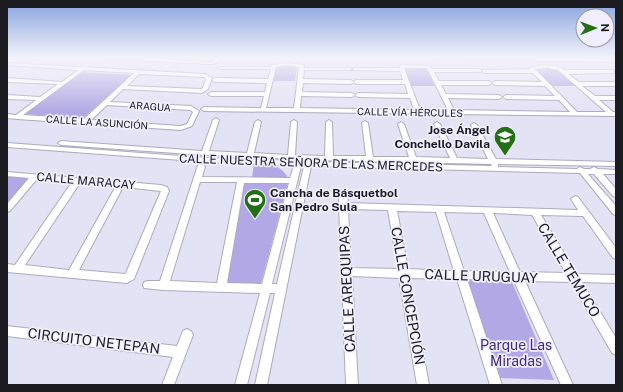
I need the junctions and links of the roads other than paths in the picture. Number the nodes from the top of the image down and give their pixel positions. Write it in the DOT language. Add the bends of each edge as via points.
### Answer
graph roads {
  1 [pos="71,76"];
  2 [pos="133,76"];
  3 [pos="209,76"];
  4 [pos="270,76"];
  5 [pos="300,76"];
  6 [pos="405,76"];
  7 [pos="433,76"];
  8 [pos="539,76"];
  9 [pos="569,76"];
  10 [pos="7,80"];
  11 [pos="215,80"];
  12 [pos="269,81"];
  13 [pos="300,81"];
  14 [pos="407,82"];
  15 [pos="61,83"];
  16 [pos="437,83"];
  17 [pos="547,84"];
  18 [pos="578,84"];
  19 [pos="616,84"];
  20 [pos="122,87"];
  21 [pos="211,94"];
  22 [pos="266,94"];
  23 [pos="300,94"];
  24 [pos="412,96"];
  25 [pos="444,96"];
  26 [pos="7,97"];
  27 [pos="561,98"];
  28 [pos="594,98"];
  29 [pos="616,98"];
  30 [pos="40,99"];
  31 [pos="105,103"];
  32 [pos="204,109"];
  33 [pos="263,110"];
  34 [pos="297,110"];
  35 [pos="418,112"];
  36 [pos="452,112"];
  37 [pos="576,114"];
  38 [pos="614,114"];
  39 [pos="7,116"];
  40 [pos="17,117"];
  41 [pos="216,120"];
  42 [pos="85,122"];
  43 [pos="258,122"];
  44 [pos="294,122"];
  45 [pos="329,122"];
  46 [pos="365,123"];
  47 [pos="401,124"];
  48 [pos="437,124"];
  49 [pos="474,125"];
  50 [pos="186,127"];
  51 [pos="7,140"];
  52 [pos="7,145"];
  53 [pos="250,155"];
  54 [pos="208,156"];
  55 [pos="330,157"];
  56 [pos="370,158"];
  57 [pos="296,159"];
  58 [pos="413,159"];
  59 [pos="454,160"];
  60 [pos="309,161"];
  61 [pos="273,163"];
  62 [pos="575,164"];
  63 [pos="589,164"];
  64 [pos="616,164"];
  65 [pos="325,165"];
  66 [pos="495,165"];
  67 [pos="201,168"];
  68 [pos="566,170"];
  69 [pos="582,171"];
  70 [pos="596,171"];
  71 [pos="616,172"];
  72 [pos="7,174"];
  73 [pos="35,177"];
  74 [pos="197,179"];
  75 [pos="78,180"];
  76 [pos="241,180"];
  77 [pos="293,180"];
  78 [pos="305,180"];
  79 [pos="592,183"];
  80 [pos="120,184"];
  81 [pos="609,186"];
  82 [pos="343,193"];
  83 [pos="616,194"];
  84 [pos="575,199"];
  85 [pos="344,206"];
  86 [pos="392,208"];
  87 [pos="7,209"];
  88 [pos="439,209"];
  89 [pos="487,210"];
  90 [pos="535,212"];
  91 [pos="616,212"];
  92 [pos="585,213"];
  93 [pos="616,255"];
  94 [pos="7,268"];
  95 [pos="17,269"];
  96 [pos="347,272"];
  97 [pos="72,274"];
  98 [pos="404,274"];
  99 [pos="461,275"];
  100 [pos="517,277"];
  101 [pos="574,279"];
  102 [pos="616,279"];
  103 [pos="148,285"];
  104 [pos="163,286"];
  105 [pos="221,288"];
  106 [pos="266,289"];
  107 [pos="281,289"];
  108 [pos="7,331"];
  109 [pos="187,335"];
  110 [pos="616,349"];
  111 [pos="181,352"];
  112 [pos="168,385"];
  113 [pos="241,385"];
  114 [pos="261,385"];
  115 [pos="352,385"];
  116 [pos="423,385"];
  117 [pos="496,385"];
  118 [pos="567,385"];
  1 -- 15 [label="street"];
  2 -- 20 [label="street"];
  3 -- 20 [label="street" via="206,89 202,91"];
  4 -- 12 [label="street"];
  5 -- 13 [label="street"];
  6 -- 14 [label="street"];
  7 -- 16 [label="street"];
  8 -- 17 [label="street"];
  9 -- 18 [label="street"];
  10 -- 15 [label="street"];
  11 -- 12 [label="street"];
  12 -- 22 [label="street"];
  13 -- 14 [label="street"];
  13 -- 23 [label="street"];
  14 -- 24 [label="street"];
  15 -- 30 [label="street"];
  16 -- 17 [label="street"];
  16 -- 25 [label="street"];
  17 -- 27 [label="street"];
  18 -- 19 [label="street"];
  18 -- 28 [label="street"];
  20 -- 31 [label="street"];
  21 -- 22 [label="street"];
  22 -- 33 [label="street"];
  23 -- 24 [label="street"];
  23 -- 34 [label="street"];
  24 -- 35 [label="street"];
  25 -- 27 [label="street"];
  25 -- 36 [label="street"];
  26 -- 30 [label="street"];
  27 -- 37 [label="street"];
  28 -- 29 [label="street"];
  28 -- 38 [label="street"];
  30 -- 40 [label="street"];
  31 -- 42 [label="street"];
  31 -- 50 [label="street, ARAGUA" via="195,109 190,125"];
  32 -- 33 [label="street, CALLE VÍA HÉRCULES"];
  33 -- 34 [label="street, CALLE VÍA HÉRCULES"];
  34 -- 35 [label="street, CALLE VÍA HÉRCULES"];
  35 -- 36 [label="street, CALLE VÍA HÉRCULES"];
  36 -- 37 [label="street, CALLE VÍA HÉRCULES"];
  37 -- 38 [label="street, CALLE VÍA HÉRCULES"];
  39 -- 40 [label="street, CALLE LA ASUNCIÓN"];
  40 -- 42 [label="street, CALLE LA ASUNCIÓN"];
  41 -- 54 [label="street"];
  42 -- 50 [label="street, CALLE LA ASUNCIÓN"];
  43 -- 53 [label="street"];
  44 -- 57 [label="street"];
  45 -- 55 [label="street"];
  46 -- 56 [label="street"];
  47 -- 58 [label="street"];
  48 -- 59 [label="street"];
  49 -- 66 [label="street"];
  51 -- 54 [label="street, CALLE NUESTRA SEÑORA DE LAS MERCEDES"];
  52 -- 54 [label="street, CALLE NUESTRA SEÑORA DE LAS MERCEDES"];
  53 -- 54 [label="street, CALLE NUESTRA SEÑORA DE LAS MERCEDES"];
  53 -- 57 [label="street, CALLE NUESTRA SEÑORA DE LAS MERCEDES"];
  54 -- 61 [label="street, CALLE NUESTRA SEÑORA DE LAS MERCEDES"];
  55 -- 56 [label="street, CALLE NUESTRA SEÑORA DE LAS MERCEDES"];
  55 -- 60 [label="street, CALLE NUESTRA SEÑORA DE LAS MERCEDES"];
  56 -- 58 [label="street, CALLE NUESTRA SEÑORA DE LAS MERCEDES"];
  57 -- 60 [label="street, CALLE NUESTRA SEÑORA DE LAS MERCEDES"];
  57 -- 61 [label="street, CALLE NUESTRA SEÑORA DE LAS MERCEDES"];
  57 -- 77 [label="street"];
  58 -- 59 [label="street, CALLE NUESTRA SEÑORA DE LAS MERCEDES"];
  59 -- 66 [label="street, CALLE NUESTRA SEÑORA DE LAS MERCEDES"];
  60 -- 65 [label="street, CALLE NUESTRA SEÑORA DE LAS MERCEDES"];
  60 -- 78 [label="street"];
  61 -- 77 [label="street" via="284,167"];
  62 -- 63 [label="street, CALLE NUESTRA SEÑORA DE LAS MERCEDES"];
  62 -- 66 [label="street, CALLE NUESTRA SEÑORA DE LAS MERCEDES"];
  62 -- 69 [label="street"];
  63 -- 64 [label="street, CALLE NUESTRA SEÑORA DE LAS MERCEDES"];
  63 -- 70 [label="street"];
  65 -- 66 [label="street, CALLE NUESTRA SEÑORA DE LAS MERCEDES"];
  65 -- 78 [label="street" via="315,169"];
  66 -- 68 [label="street, CALLE NUESTRA SEÑORA DE LAS MERCEDES"];
  67 -- 74 [label="street"];
  68 -- 69 [label="street, CALLE NUESTRA SEÑORA DE LAS MERCEDES"];
  68 -- 79 [label="street"];
  69 -- 70 [label="street, CALLE NUESTRA SEÑORA DE LAS MERCEDES"];
  69 -- 79 [label="street"];
  70 -- 71 [label="street, CALLE NUESTRA SEÑORA DE LAS MERCEDES"];
  70 -- 81 [label="street"];
  71 -- 81 [label="street" via="607,178"];
  72 -- 73 [label="street, CALLE MARACAY"];
  73 -- 75 [label="street, CALLE MARACAY"];
  73 -- 87 [label="street"];
  74 -- 76 [label="street"];
  74 -- 104 [label="street"];
  75 -- 80 [label="street, CALLE MARACAY"];
  75 -- 95 [label="street"];
  76 -- 77 [label="street"];
  76 -- 105 [label="street"];
  77 -- 106 [label="street"];
  78 -- 107 [label="street"];
  79 -- 91 [label="street"];
  80 -- 97 [label="street"];
  80 -- 97 [label="street, CALLE MARACAY" via="164,189 165,192 130,276 127,279"];
  81 -- 83 [label="street"];
  82 -- 85 [label="street, CALLE AREQUIPAS"];
  84 -- 92 [label="street"];
  85 -- 86 [label="street"];
  85 -- 96 [label="street, CALLE AREQUIPAS"];
  86 -- 88 [label="street"];
  86 -- 98 [label="street, CALLE CONCEPCIÓN"];
  88 -- 89 [label="street"];
  88 -- 99 [label="street"];
  89 -- 90 [label="street"];
  89 -- 100 [label="street"];
  90 -- 92 [label="street"];
  90 -- 101 [label="street, CALLE TEMUCO"];
  92 -- 93 [label="street"];
  94 -- 95 [label="street"];
  95 -- 97 [label="street"];
  96 -- 98 [label="street, CALLE URUGUAY"];
  96 -- 115 [label="street, CALLE AREQUIPAS"];
  98 -- 99 [label="street, CALLE URUGUAY"];
  98 -- 116 [label="street, CALLE CONCEPCIÓN"];
  99 -- 100 [label="street, CALLE URUGUAY"];
  99 -- 117 [label="street"];
  100 -- 101 [label="street, CALLE URUGUAY"];
  100 -- 118 [label="street"];
  101 -- 102 [label="street, CALLE URUGUAY"];
  101 -- 110 [label="street, CALLE TEMUCO"];
  103 -- 104 [label="street"];
  104 -- 105 [label="street"];
  105 -- 106 [label="street"];
  106 -- 107 [label="street"];
  106 -- 113 [label="street"];
  107 -- 114 [label="street"];
  108 -- 111 [label="street, CIRCUITO NETEPAN"];
  109 -- 111 [label="street"];
  111 -- 112 [label="street"];
}
